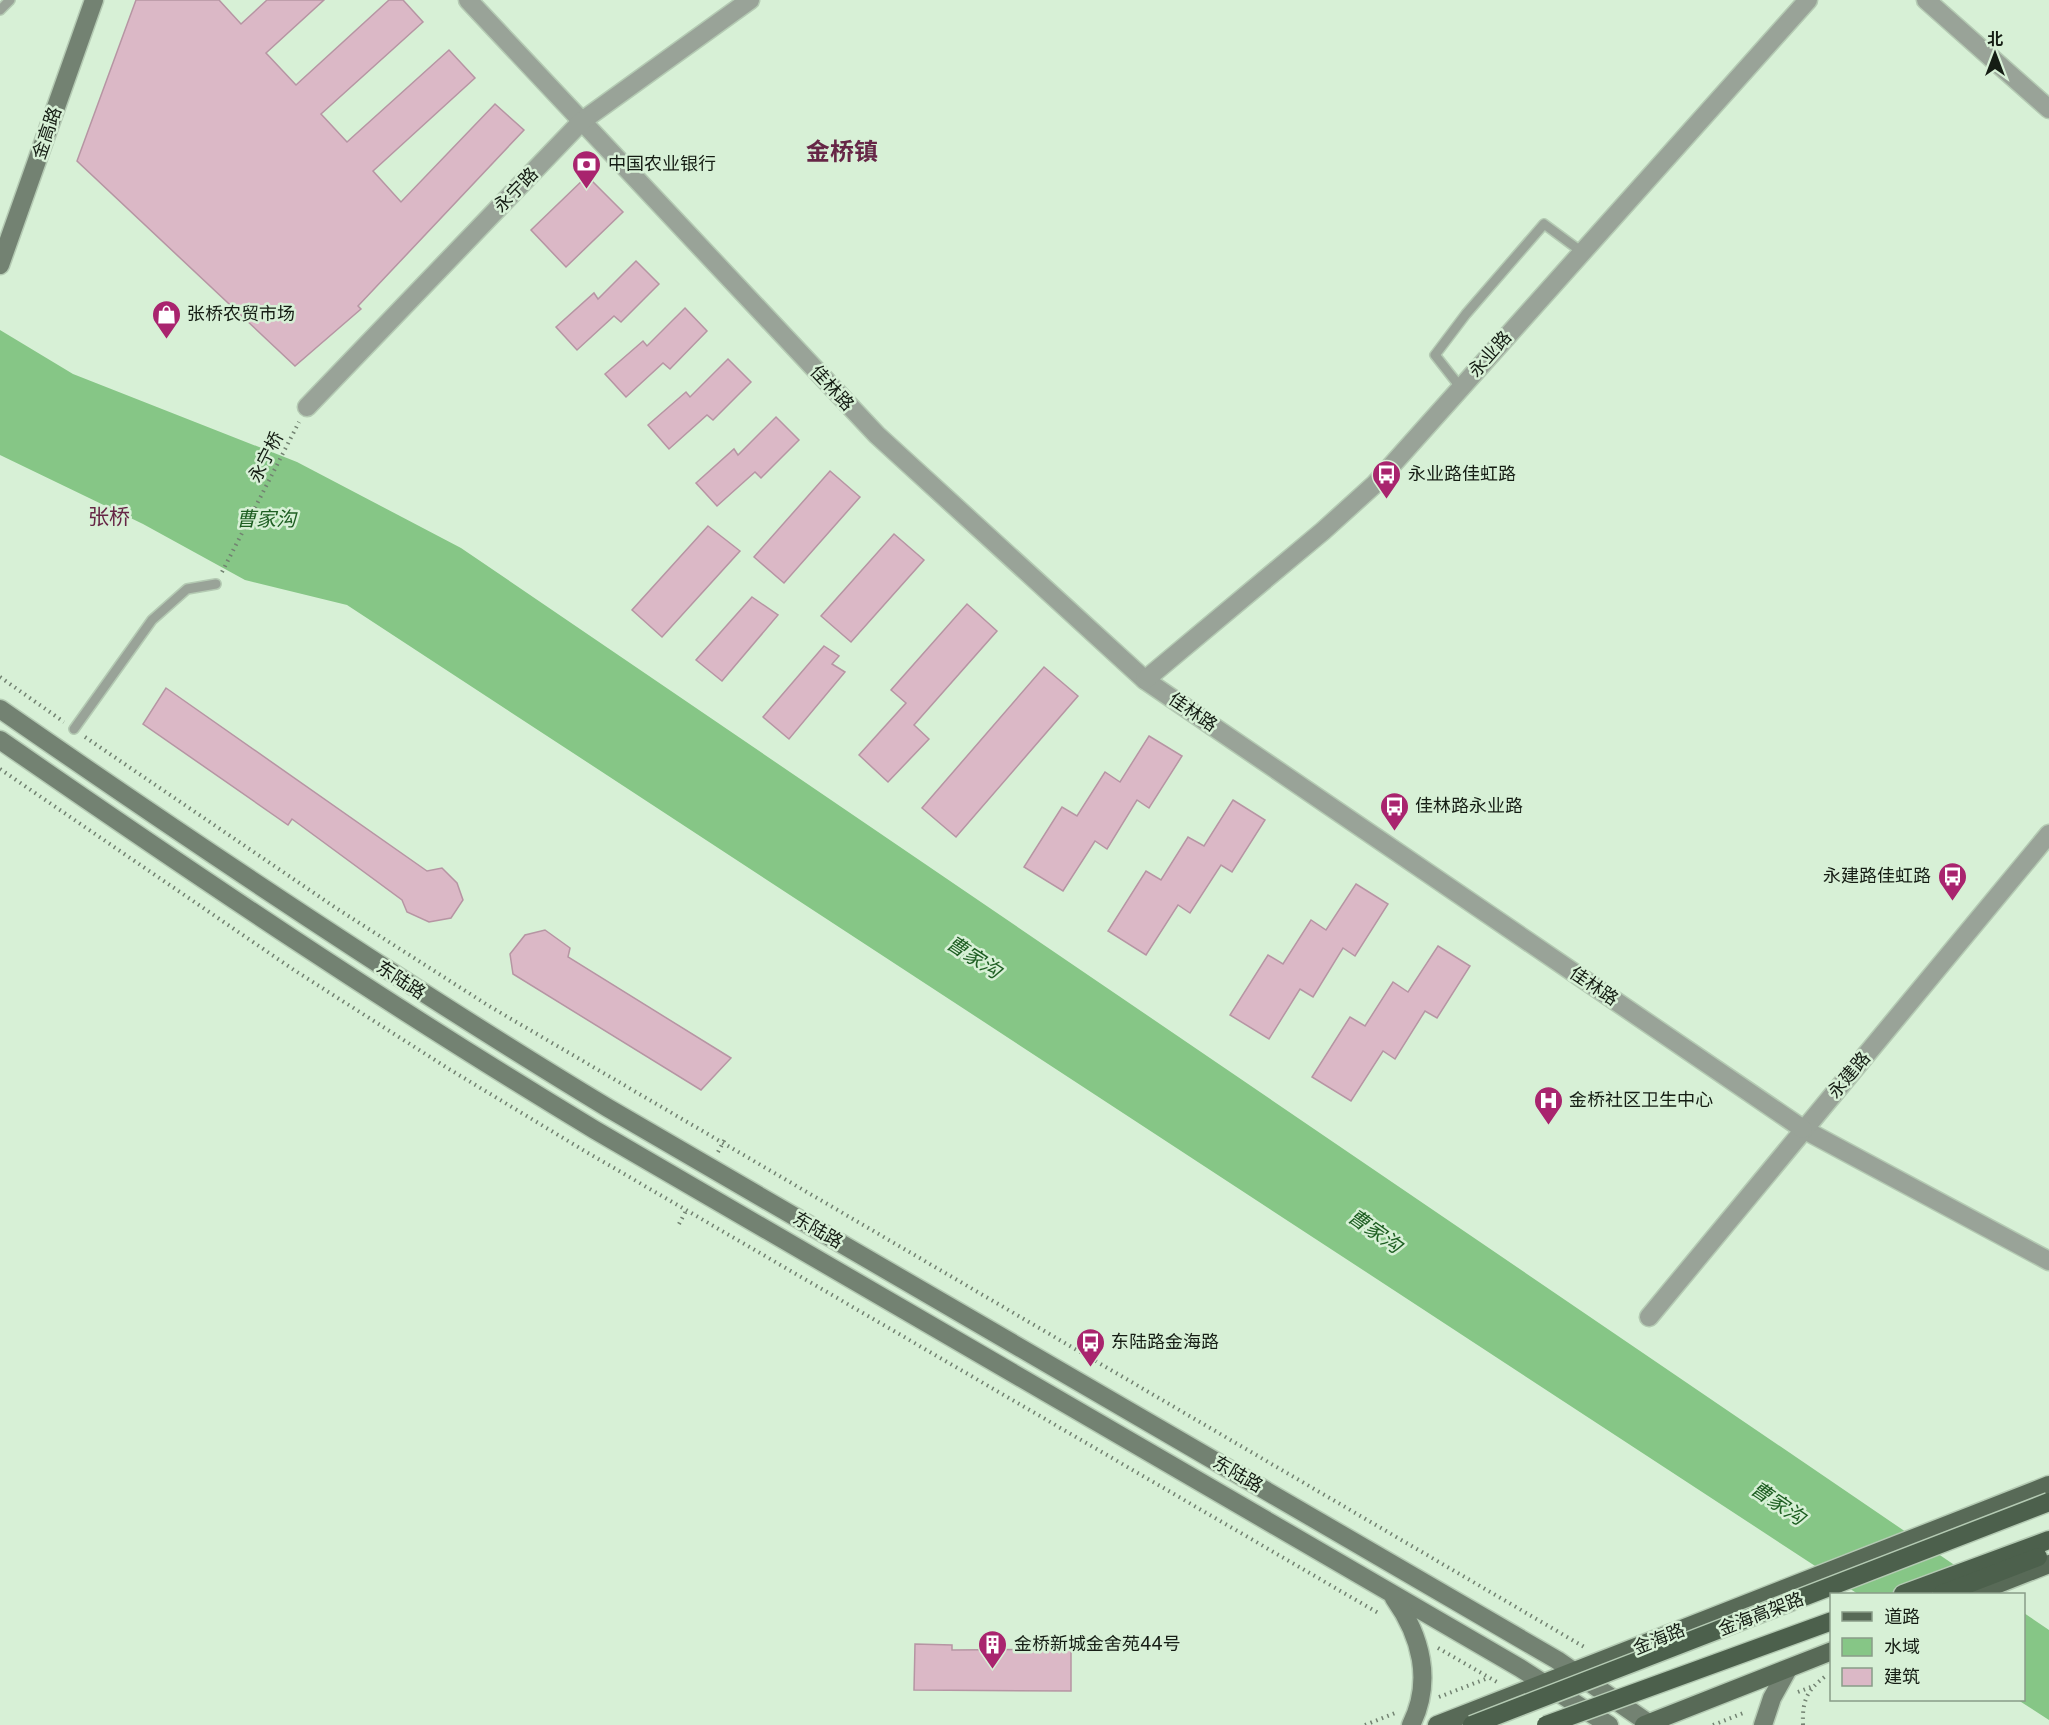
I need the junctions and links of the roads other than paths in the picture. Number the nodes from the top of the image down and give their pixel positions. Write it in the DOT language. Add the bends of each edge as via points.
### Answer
graph roads {
  1 [pos="10,0"];
  2 [pos="94,0"];
  3 [pos="468,0"];
  4 [pos="750,0"];
  5 [pos="1808,0"];
  6 [pos="1926,0"];
  7 [pos="0,10"];
  8 [pos="2049,109"];
  9 [pos="582,121"];
  10 [pos="1582,252"];
  11 [pos="0,265"];
  12 [pos="1461,388"];
  13 [pos="307,407"];
  14 [pos="216,584"];
  15 [pos="1145,680"];
  16 [pos="0,709"];
  17 [pos="74,729"];
  18 [pos="0,740"];
  19 [pos="2049,834"];
  20 [pos="1803,1129"];
  21 [pos="2049,1261"];
  22 [pos="1649,1317"];
  23 [pos="2049,1485"];
  24 [pos="2049,1502"];
  25 [pos="2049,1540"];
  26 [pos="2049,1552"];
  27 [pos="2049,1564"];
  28 [pos="1390,1592"];
  29 [pos="1906,1593"];
  30 [pos="1945,1593"];
  31 [pos="1976,1593"];
  32 [pos="1830,1622"];
  33 [pos="1830,1633"];
  34 [pos="1830,1652"];
  35 [pos="1787,1671"];
  36 [pos="1574,1672"];
  37 [pos="1545,1684"];
  38 [pos="1648,1724"];
  39 [pos="1411,1725"];
  40 [pos="1437,1725"];
  41 [pos="1472,1725"];
  42 [pos="1546,1725"];
  43 [pos="1559,1725"];
  44 [pos="1609,1725"];
  45 [pos="1763,1725"];
  1 -- 7 [label="lane"];
  2 -- 11 [label="main road, 金高路"];
  3 -- 9 [label="street, 佳林路"];
  4 -- 9 [label="street, 永宁路"];
  5 -- 10 [label="street, 永业路"];
  6 -- 8 [label="street"];
  9 -- 13 [label="street, 永宁路"];
  9 -- 15 [label="street, 佳林路" via="877,435"];
  10 -- 12 [label="street, 永业路"];
  10 -- 12 [label="lane" via="1544,224 1435,355"];
  12 -- 15 [label="street, 永业路" via="1351,507"];
  14 -- 17 [label="lane" via="187,589 152,620"];
  15 -- 20 [label="street, 佳林路"];
  16 -- 36 [label="main road, 东陆路" via="274,897 475,1028"];
  18 -- 28 [label="main road, 东陆路" via="307,950 461,1049"];
  19 -- 20 [label="street, 永建路"];
  20 -- 21 [label="street, 佳林路"];
  20 -- 22 [label="street, 永建路"];
  23 -- 36 [label="main road, 金海路"];
  24 -- 41 [label="highway, 金海高架路, bridge"];
  25 -- 29 [label="highway"];
  26 -- 30 [label="highway"];
  27 -- 31 [label="main road"];
  28 -- 37 [label="main road, 东陆路"];
  28 -- 39 [label="main road" via="1408,1618 1420,1651 1422,1685"];
  32 -- 42 [label="highway, 金海高架路, bridge"];
  33 -- 43 [label="highway"];
  34 -- 35 [label="main road"];
  35 -- 38 [label="main road"];
  35 -- 45 [label="main road"];
  36 -- 37 [label="main road, 金海路"];
  36 -- 38 [label="main road, 东陆路"];
  37 -- 40 [label="main road, 金海路"];
  37 -- 44 [label="main road, 东陆路"];
}
